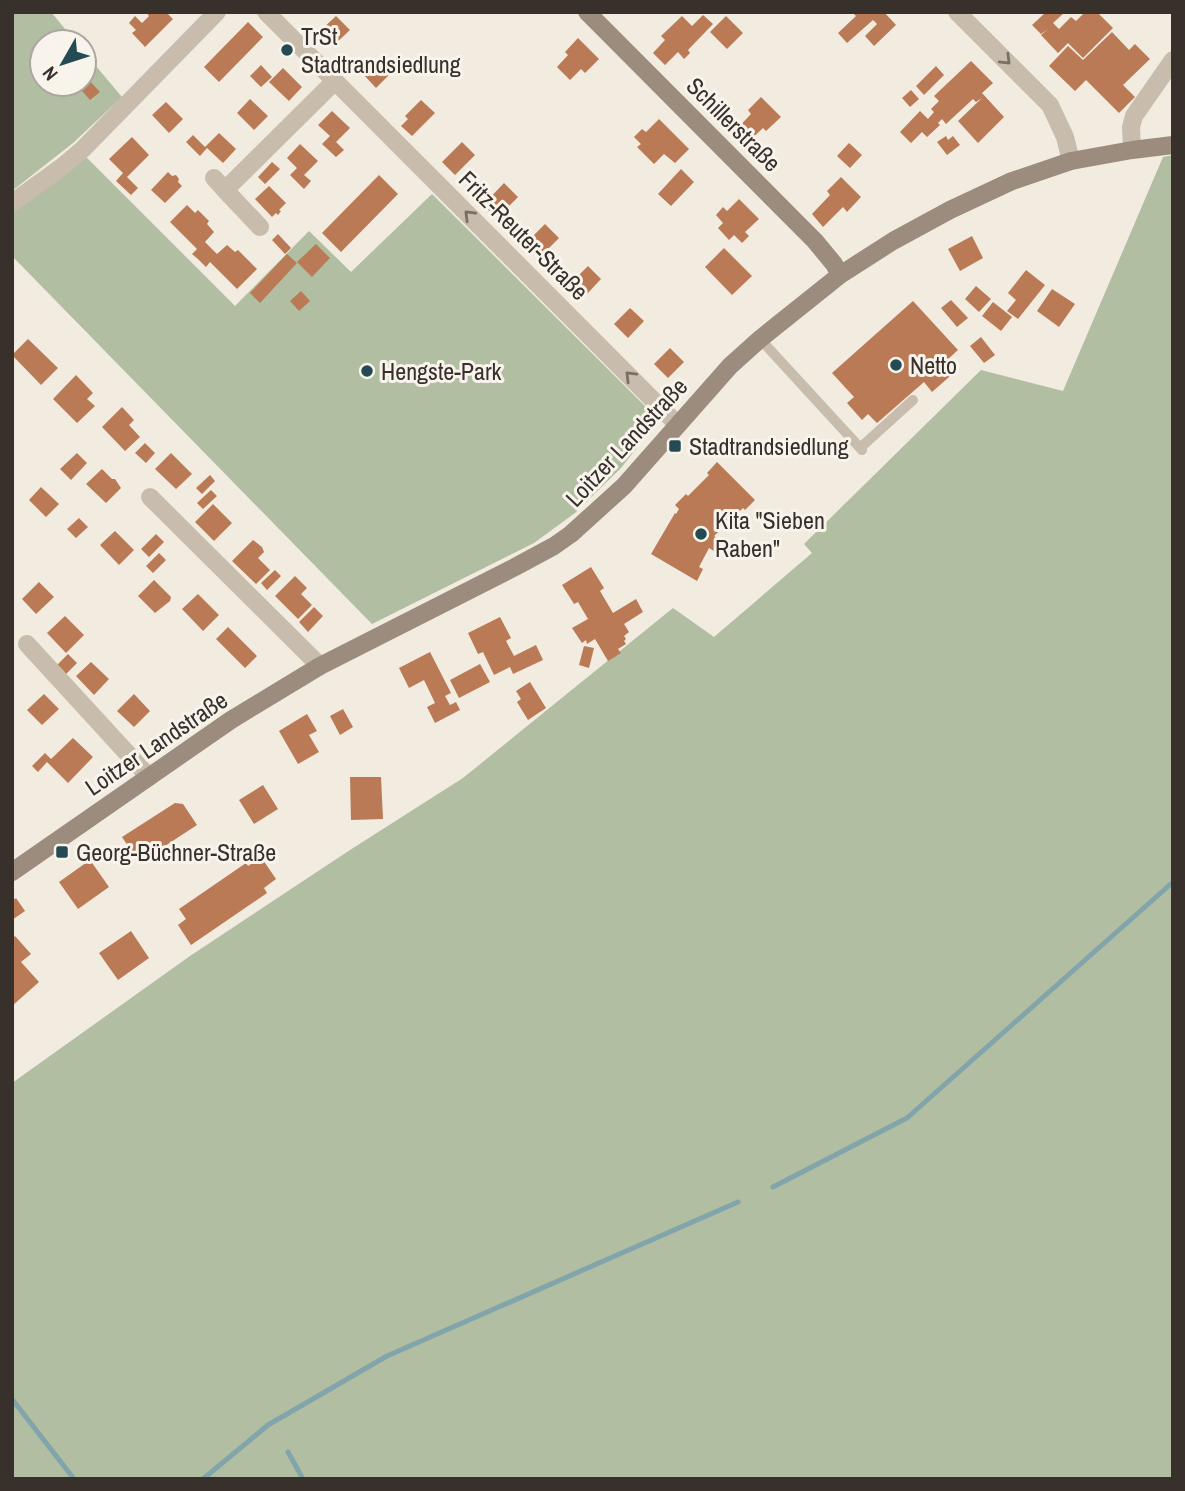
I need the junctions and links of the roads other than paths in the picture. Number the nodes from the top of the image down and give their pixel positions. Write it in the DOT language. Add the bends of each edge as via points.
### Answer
graph roads {
  1 [pos="217,12"];
  2 [pos="266,12"];
  3 [pos="587,12"];
  4 [pos="957,12"];
  5 [pos="1173,60"];
  6 [pos="335,80"];
  7 [pos="1173,145"];
  8 [pos="1132,150"];
  9 [pos="1071,160"];
  10 [pos="12,204"];
  11 [pos="260,227"];
  12 [pos="840,275"];
  13 [pos="760,339"];
  14 [pos="913,400"];
  15 [pos="678,425"];
  16 [pos="150,497"];
  17 [pos="27,644"];
  18 [pos="320,666"];
  19 [pos="149,777"];
  20 [pos="14,867"];
  1 -- 10 [label="street" via="83,149"];
  2 -- 6 [label="street, Fritz-Reuter-Straße"];
  3 -- 12 [label="main road, Schillerstraße" via="816,241"];
  4 -- 9 [label="street, one-way" via="1050,105"];
  5 -- 8 [label="street" via="1134,116"];
  6 -- 11 [label="street" via="220,184"];
  15 -- 6 [label="street, Fritz-Reuter-Straße, one-way"];
  7 -- 8 [label="main road, Loitzer Landstraße"];
  8 -- 9 [label="main road, Loitzer Landstraße"];
  9 -- 12 [label="main road, Loitzer Landstraße" via="950,210"];
  12 -- 13 [label="main road, Loitzer Landstraße"];
  13 -- 14 [label="lane" via="861,449"];
  13 -- 15 [label="main road, Loitzer Landstraße"];
  15 -- 18 [label="main road, Loitzer Landstraße" via="624,486 563,540"];
  16 -- 18 [label="street"];
  17 -- 19 [label="street"];
  18 -- 19 [label="main road, Loitzer Landstraße"];
  19 -- 20 [label="main road, Loitzer Landstraße"];
}
